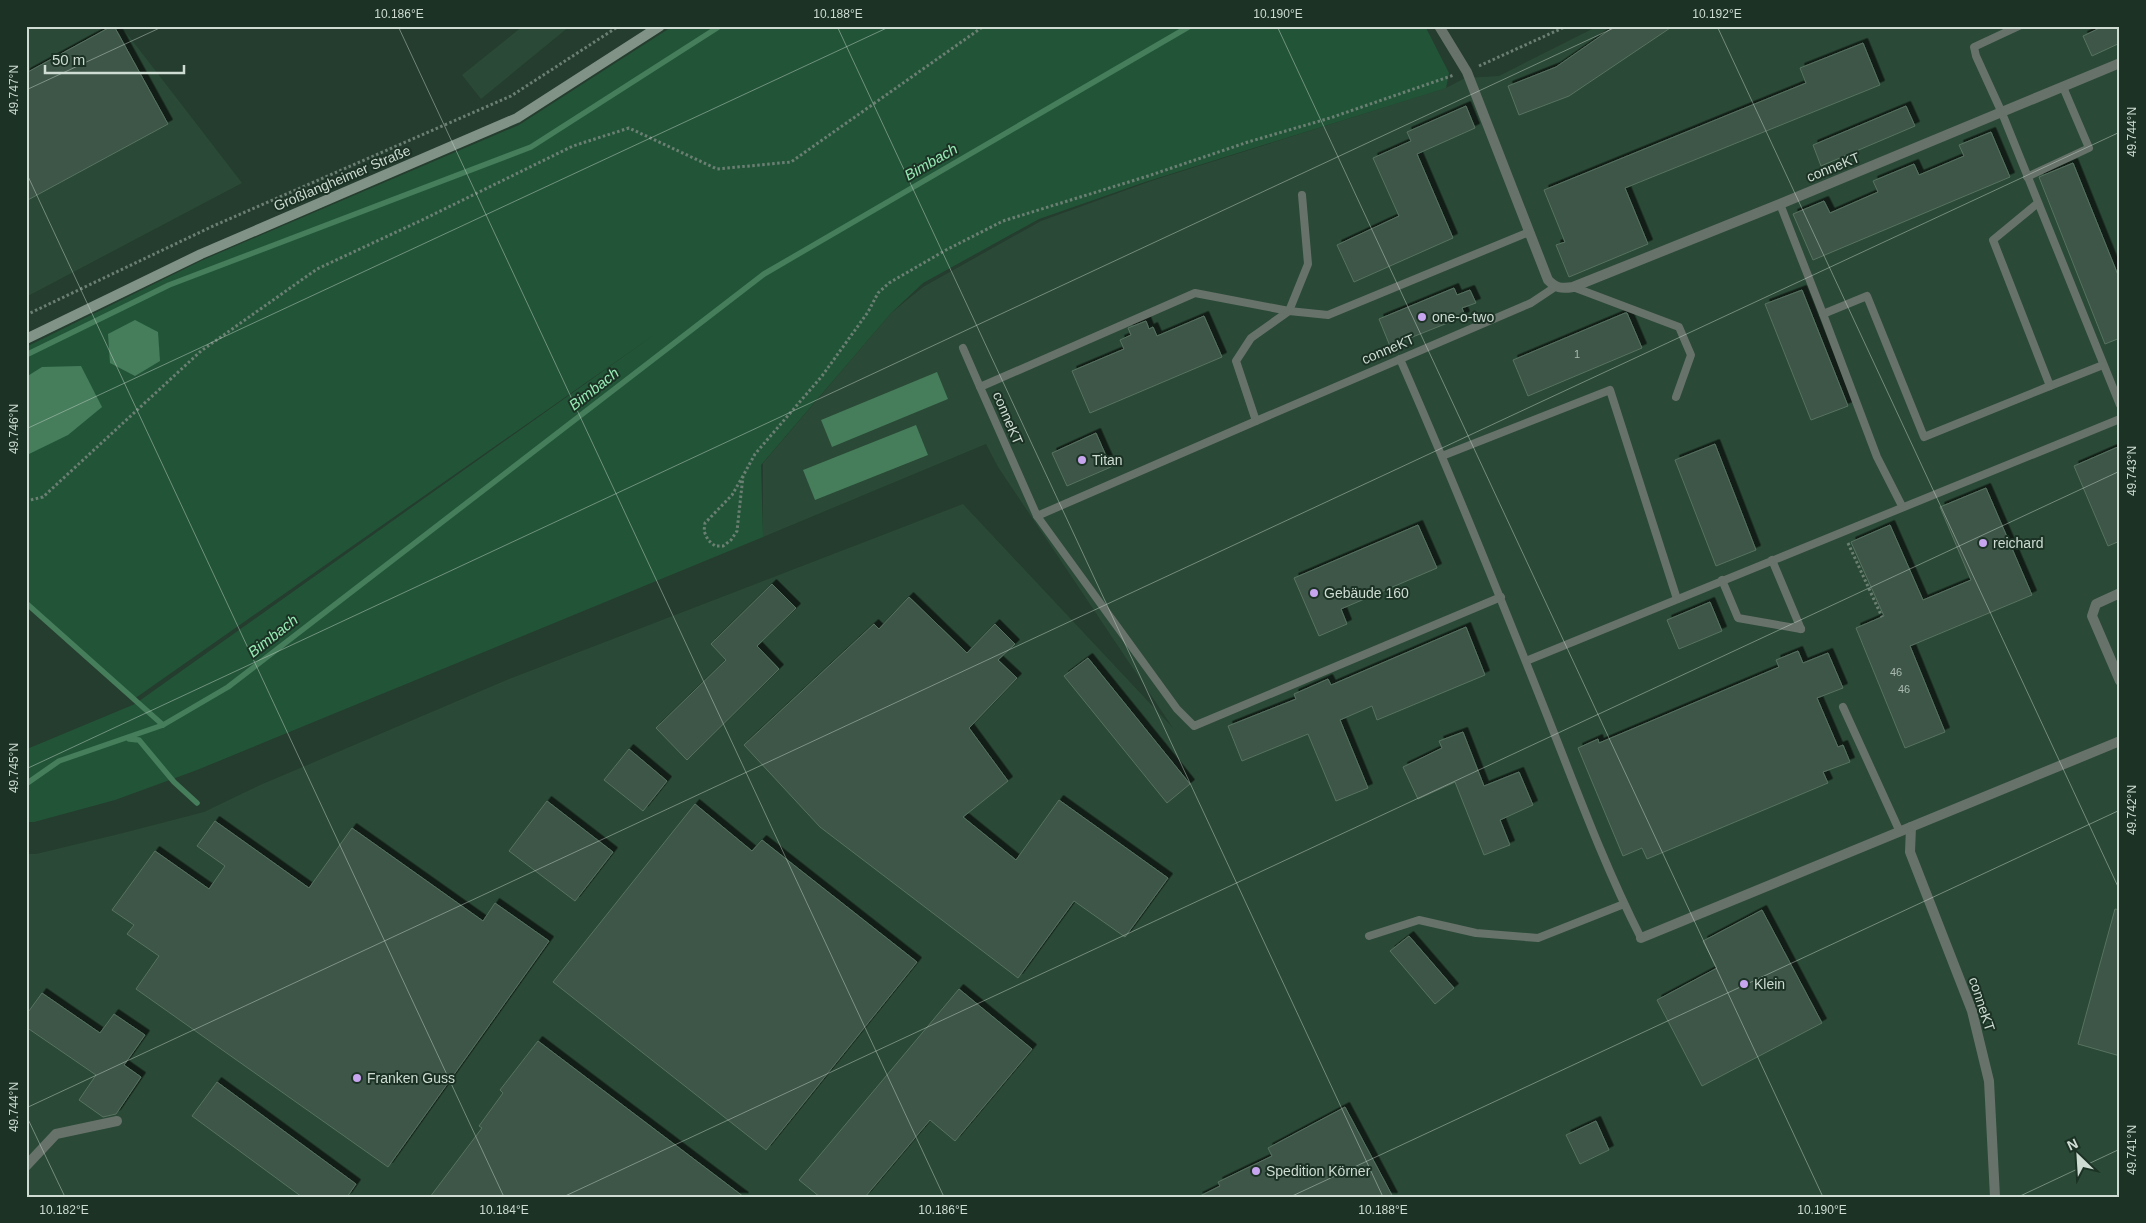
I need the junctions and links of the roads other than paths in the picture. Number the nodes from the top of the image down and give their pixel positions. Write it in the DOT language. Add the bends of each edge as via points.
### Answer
graph roads {
  1 [pos="660,26"];
  2 [pos="1439,26"];
  3 [pos="2019,26"];
  4 [pos="2120,63"];
  5 [pos="2063,88"];
  6 [pos="2002,113"];
  7 [pos="2027,176"];
  8 [pos="1302,195"];
  9 [pos="1780,204"];
  10 [pos="2038,204"];
  11 [pos="1528,232"];
  12 [pos="1555,287"];
  13 [pos="1573,287"];
  14 [pos="1288,311"];
  15 [pos="1823,314"];
  16 [pos="26,339"];
  17 [pos="963,348"];
  18 [pos="1400,359"];
  19 [pos="2103,365"];
  20 [pos="2050,386"];
  21 [pos="980,387"];
  22 [pos="1676,397"];
  23 [pos="2120,405"];
  24 [pos="2120,418"];
  25 [pos="1256,421"];
  26 [pos="1442,456"];
  27 [pos="1902,506"];
  28 [pos="1037,516"];
  29 [pos="1772,560"];
  30 [pos="1722,580"];
  31 [pos="2120,593"];
  32 [pos="1501,597"];
  33 [pos="1677,599"];
  34 [pos="1526,661"];
  35 [pos="2120,681"];
  36 [pos="1843,707"];
  37 [pos="2120,741"];
  38 [pos="1911,827"];
  39 [pos="1900,832"];
  40 [pos="1624,904"];
  41 [pos="1369,936"];
  42 [pos="1641,938"];
  43 [pos="117,1122"];
  44 [pos="26,1166"];
  45 [pos="1995,1197"];
  1 -- 16 [label="main road, Großlangheimer Straße" via="517,118 201,254"];
  2 -- 11 [label="street" via="1466,72"];
  3 -- 6 [label="lane" via="1974,47"];
  4 -- 5 [label="street, conneKT"];
  5 -- 6 [label="street, conneKT"];
  5 -- 7 [label="lane" via="2088,148"];
  6 -- 7 [label="lane"];
  6 -- 9 [label="street, conneKT"];
  7 -- 10 [label="lane"];
  8 -- 14 [label="lane" via="1308,264"];
  9 -- 13 [label="street, conneKT"];
  9 -- 15 [label="lane"];
  10 -- 19 [label="lane"];
  10 -- 20 [label="lane" via="1993,240"];
  11 -- 12 [label="street" via="1548,280"];
  11 -- 14 [label="lane, conneKT" via="1328,315"];
  12 -- 13 [label="street, conneKT"];
  12 -- 18 [label="lane, conneKT" via="1531,303"];
  13 -- 22 [label="lane" via="1679,327 1691,355"];
  14 -- 21 [label="lane, conneKT" via="1195,293"];
  14 -- 25 [label="lane" via="1251,338 1236,361"];
  15 -- 20 [label="lane" via="1867,296 1924,437"];
  15 -- 27 [label="lane" via="1877,457"];
  17 -- 21 [label="lane"];
  18 -- 25 [label="lane, conneKT"];
  18 -- 26 [label="lane"];
  19 -- 20 [label="lane"];
  19 -- 23 [label="lane"];
  21 -- 28 [label="lane, conneKT"];
  24 -- 27 [label="lane"];
  25 -- 28 [label="lane, conneKT"];
  26 -- 32 [label="lane"];
  26 -- 33 [label="lane" via="1610,390"];
  27 -- 29 [label="lane"];
  28 -- 32 [label="lane" via="1177,709 1194,726"];
  29 -- 30 [label="lane"];
  29 -- 30 [label="lane" via="1801,629 1738,618"];
  30 -- 33 [label="lane"];
  31 -- 35 [label="street" via="2096,604 2092,616"];
  32 -- 34 [label="lane"];
  33 -- 34 [label="lane"];
  34 -- 40 [label="lane"];
  36 -- 39 [label="lane"];
  37 -- 38 [label="street"];
  38 -- 39 [label="street"];
  38 -- 45 [label="street, conneKT" via="1910,852 1972,1010 1989,1081"];
  39 -- 42 [label="street"];
  40 -- 41 [label="lane" via="1538,938 1476,933 1419,920"];
  40 -- 42 [label="lane"];
  43 -- 44 [label="street" via="56,1134"];
}
